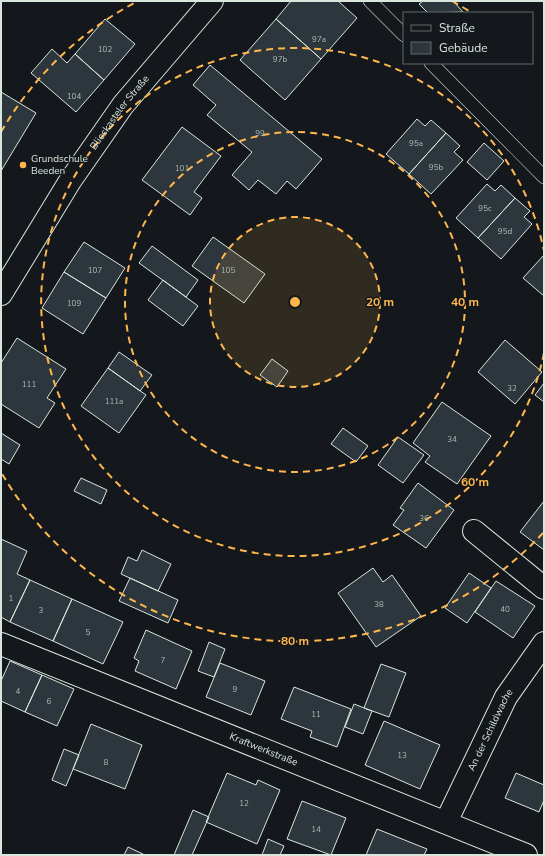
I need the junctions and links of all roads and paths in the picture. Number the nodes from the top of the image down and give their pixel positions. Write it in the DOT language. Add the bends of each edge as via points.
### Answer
graph roads {
  1 [pos="212,1"];
  2 [pos="370,1"];
  3 [pos="403,35"];
  4 [pos="432,64"];
  5 [pos="544,177"];
  6 [pos="1,294"];
  7 [pos="474,531"];
  8 [pos="544,588"];
  9 [pos="544,643"];
  10 [pos="1,644"];
  11 [pos="446,822"];
  12 [pos="526,855"];
  1 -- 6 [label="street, Blieskasteler Straße" via="123,105 70,181"];
  2 -- 3 [label="lane"];
  4 -- 5 [label="lane"];
  7 -- 8 [label="street"];
  9 -- 11 [label="street, An der Schildwache" via="506,697"];
  10 -- 11 [label="street, Kraftwerkstraße"];
  11 -- 12 [label="street, Kraftwerkstraße"];
}
